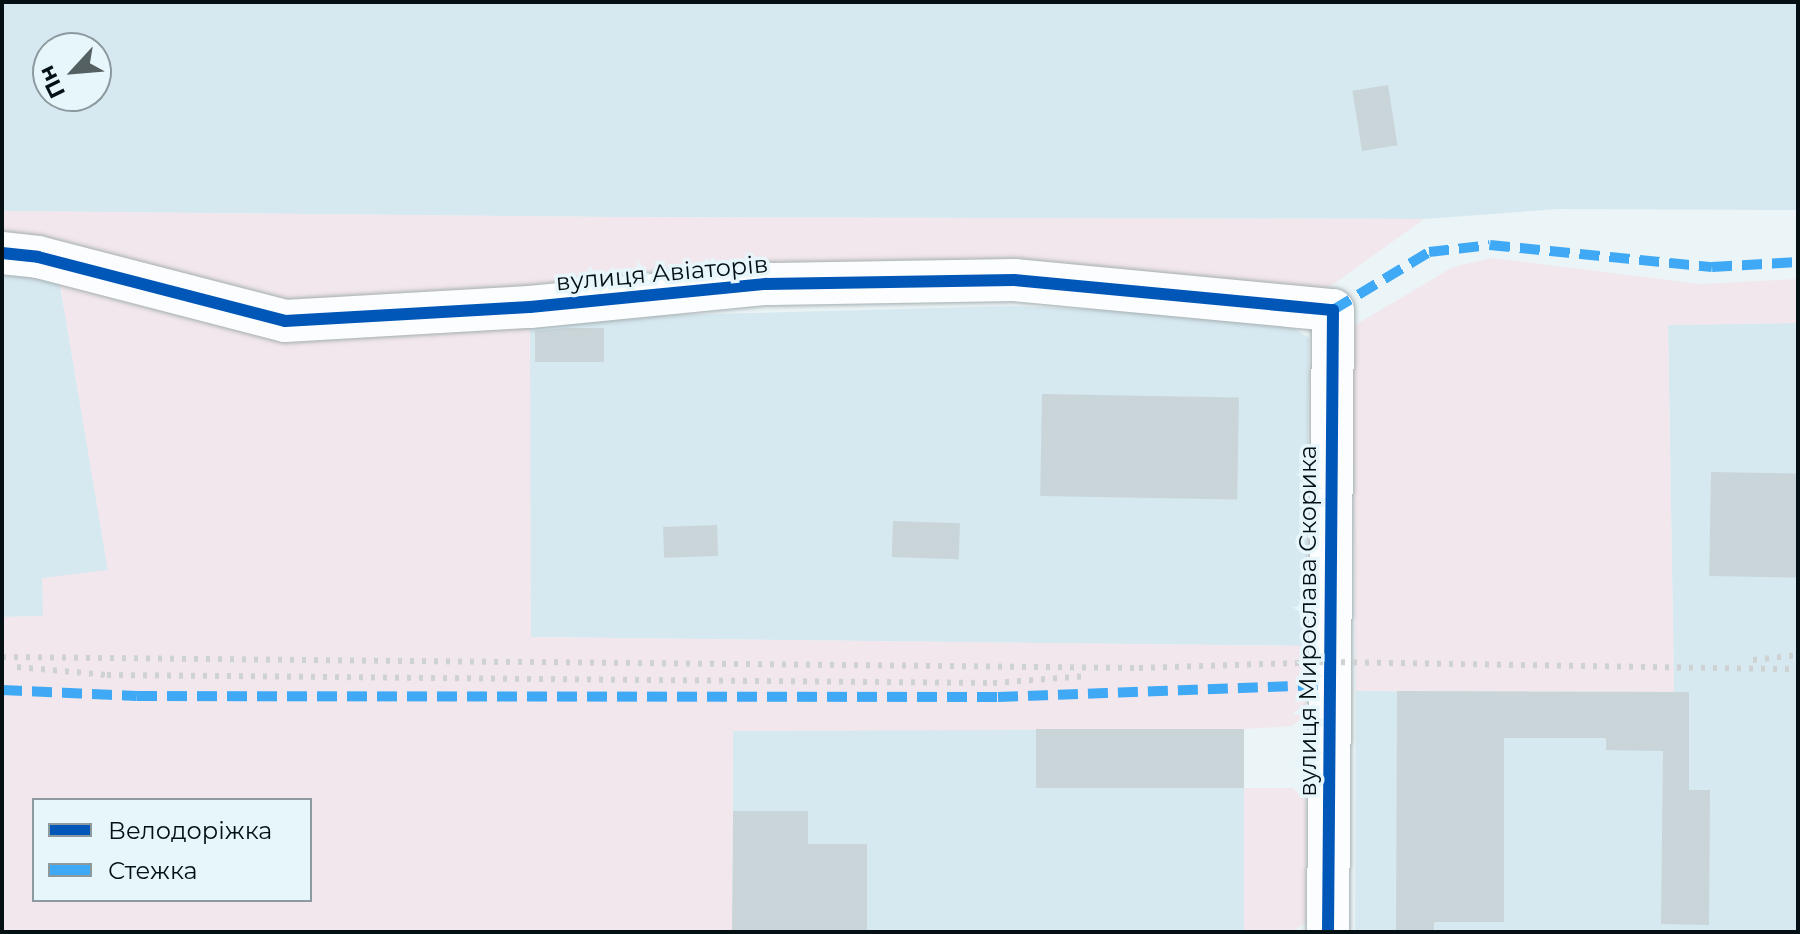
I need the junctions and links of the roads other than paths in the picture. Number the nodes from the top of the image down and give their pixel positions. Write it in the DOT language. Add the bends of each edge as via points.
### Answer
graph roads {
  1 [pos="2,253"];
  2 [pos="1333,310"];
  3 [pos="1328,932"];
  1 -- 2 [label="street, вулиця Авіаторів" via="38,257 285,321 530,307 766,284 1014,280"];
  2 -- 3 [label="street, вулиця Мирослава Скорика"];
}
